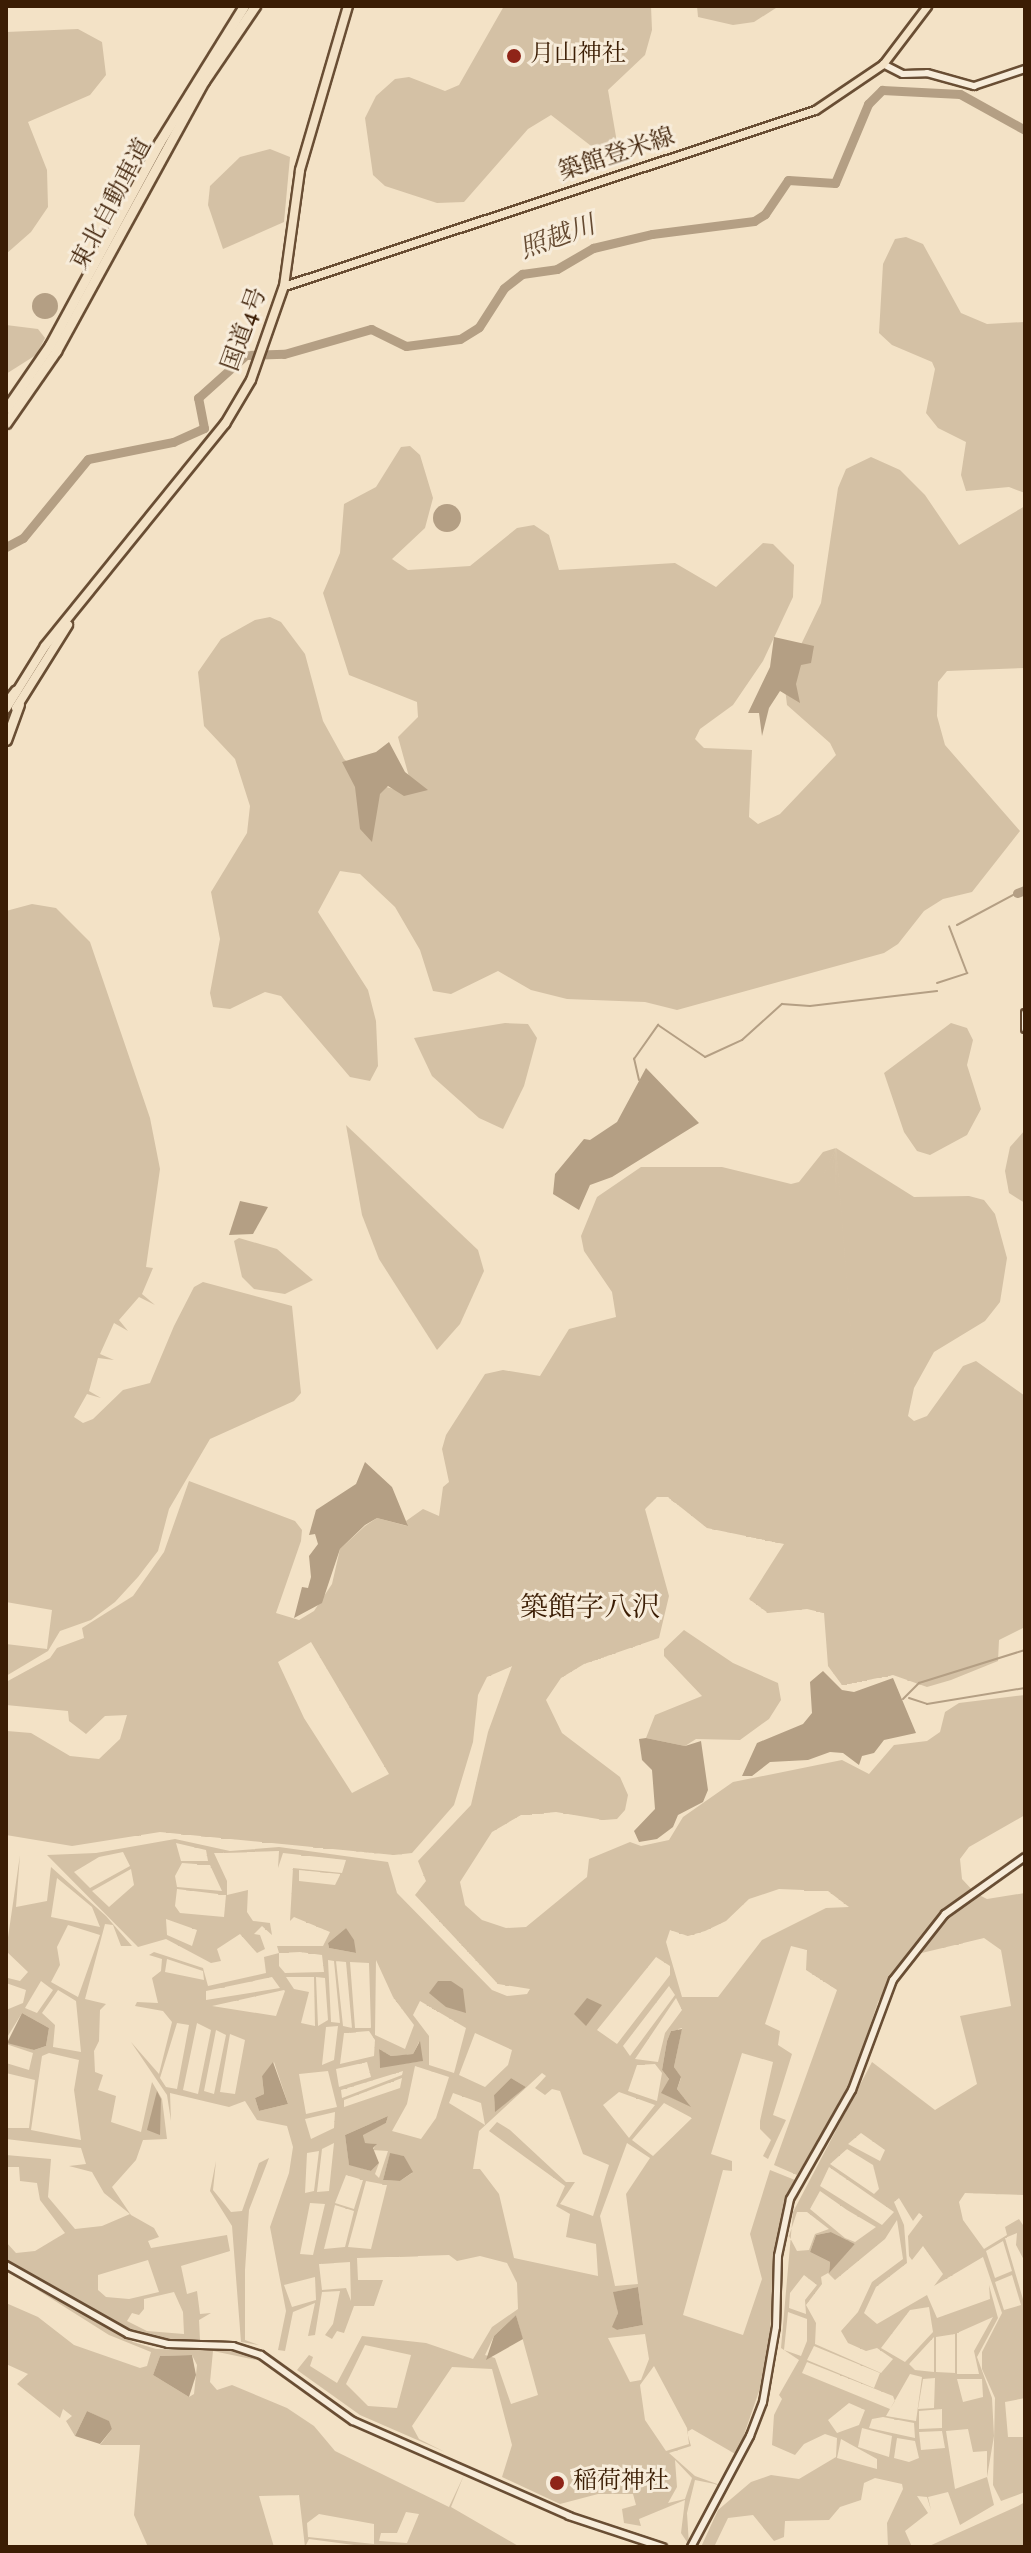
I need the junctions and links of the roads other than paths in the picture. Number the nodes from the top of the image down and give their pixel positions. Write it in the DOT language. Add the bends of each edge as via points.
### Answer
graph roads {
  1 [pos="244,6"];
  2 [pos="255,6"];
  3 [pos="348,6"];
  4 [pos="927,6"];
  5 [pos="883,64"];
  6 [pos="1025,69"];
  7 [pos="284,286"];
  8 [pos="6,409"];
  9 [pos="6,423"];
  10 [pos="72,617"];
  11 [pos="16,690"];
  12 [pos="19,704"];
  13 [pos="6,706"];
  14 [pos="6,727"];
  15 [pos="6,740"];
  16 [pos="1025,1013"];
  17 [pos="1025,1029"];
  18 [pos="1025,1857"];
  19 [pos="6,2265"];
  20 [pos="663,2547"];
  21 [pos="691,2547"];
  1 -- 8 [label="highway, 東北自動車道" via="159,143 55,336"];
  2 -- 9 [label="highway, 東北自動車道" via="204,81 61,342"];
  3 -- 7 [label="highway, 国道4号" via="303,159"];
  4 -- 5 [label="main road, 築館登米線"];
  5 -- 6 [label="street" via="903,74 927,73 974,86"];
  5 -- 7 [label="main road, 築館登米線" via="849,91 794,119"];
  7 -- 10 [label="highway, 国道4号" via="261,360 225,424"];
  10 -- 11 [label="highway, 国道4号"];
  10 -- 12 [label="highway, 国道4号"];
  11 -- 13 [label="highway"];
  12 -- 14 [label="highway, 国道4号"];
  12 -- 15 [label="highway"];
  16 -- 17 [label="street"];
  18 -- 21 [label="street" via="945,1914 893,1980 852,2090 785,2214 776,2327 763,2402"];
  19 -- 20 [label="street" via="128,2334 168,2344 233,2346 261,2355 353,2421 569,2516"];
}
